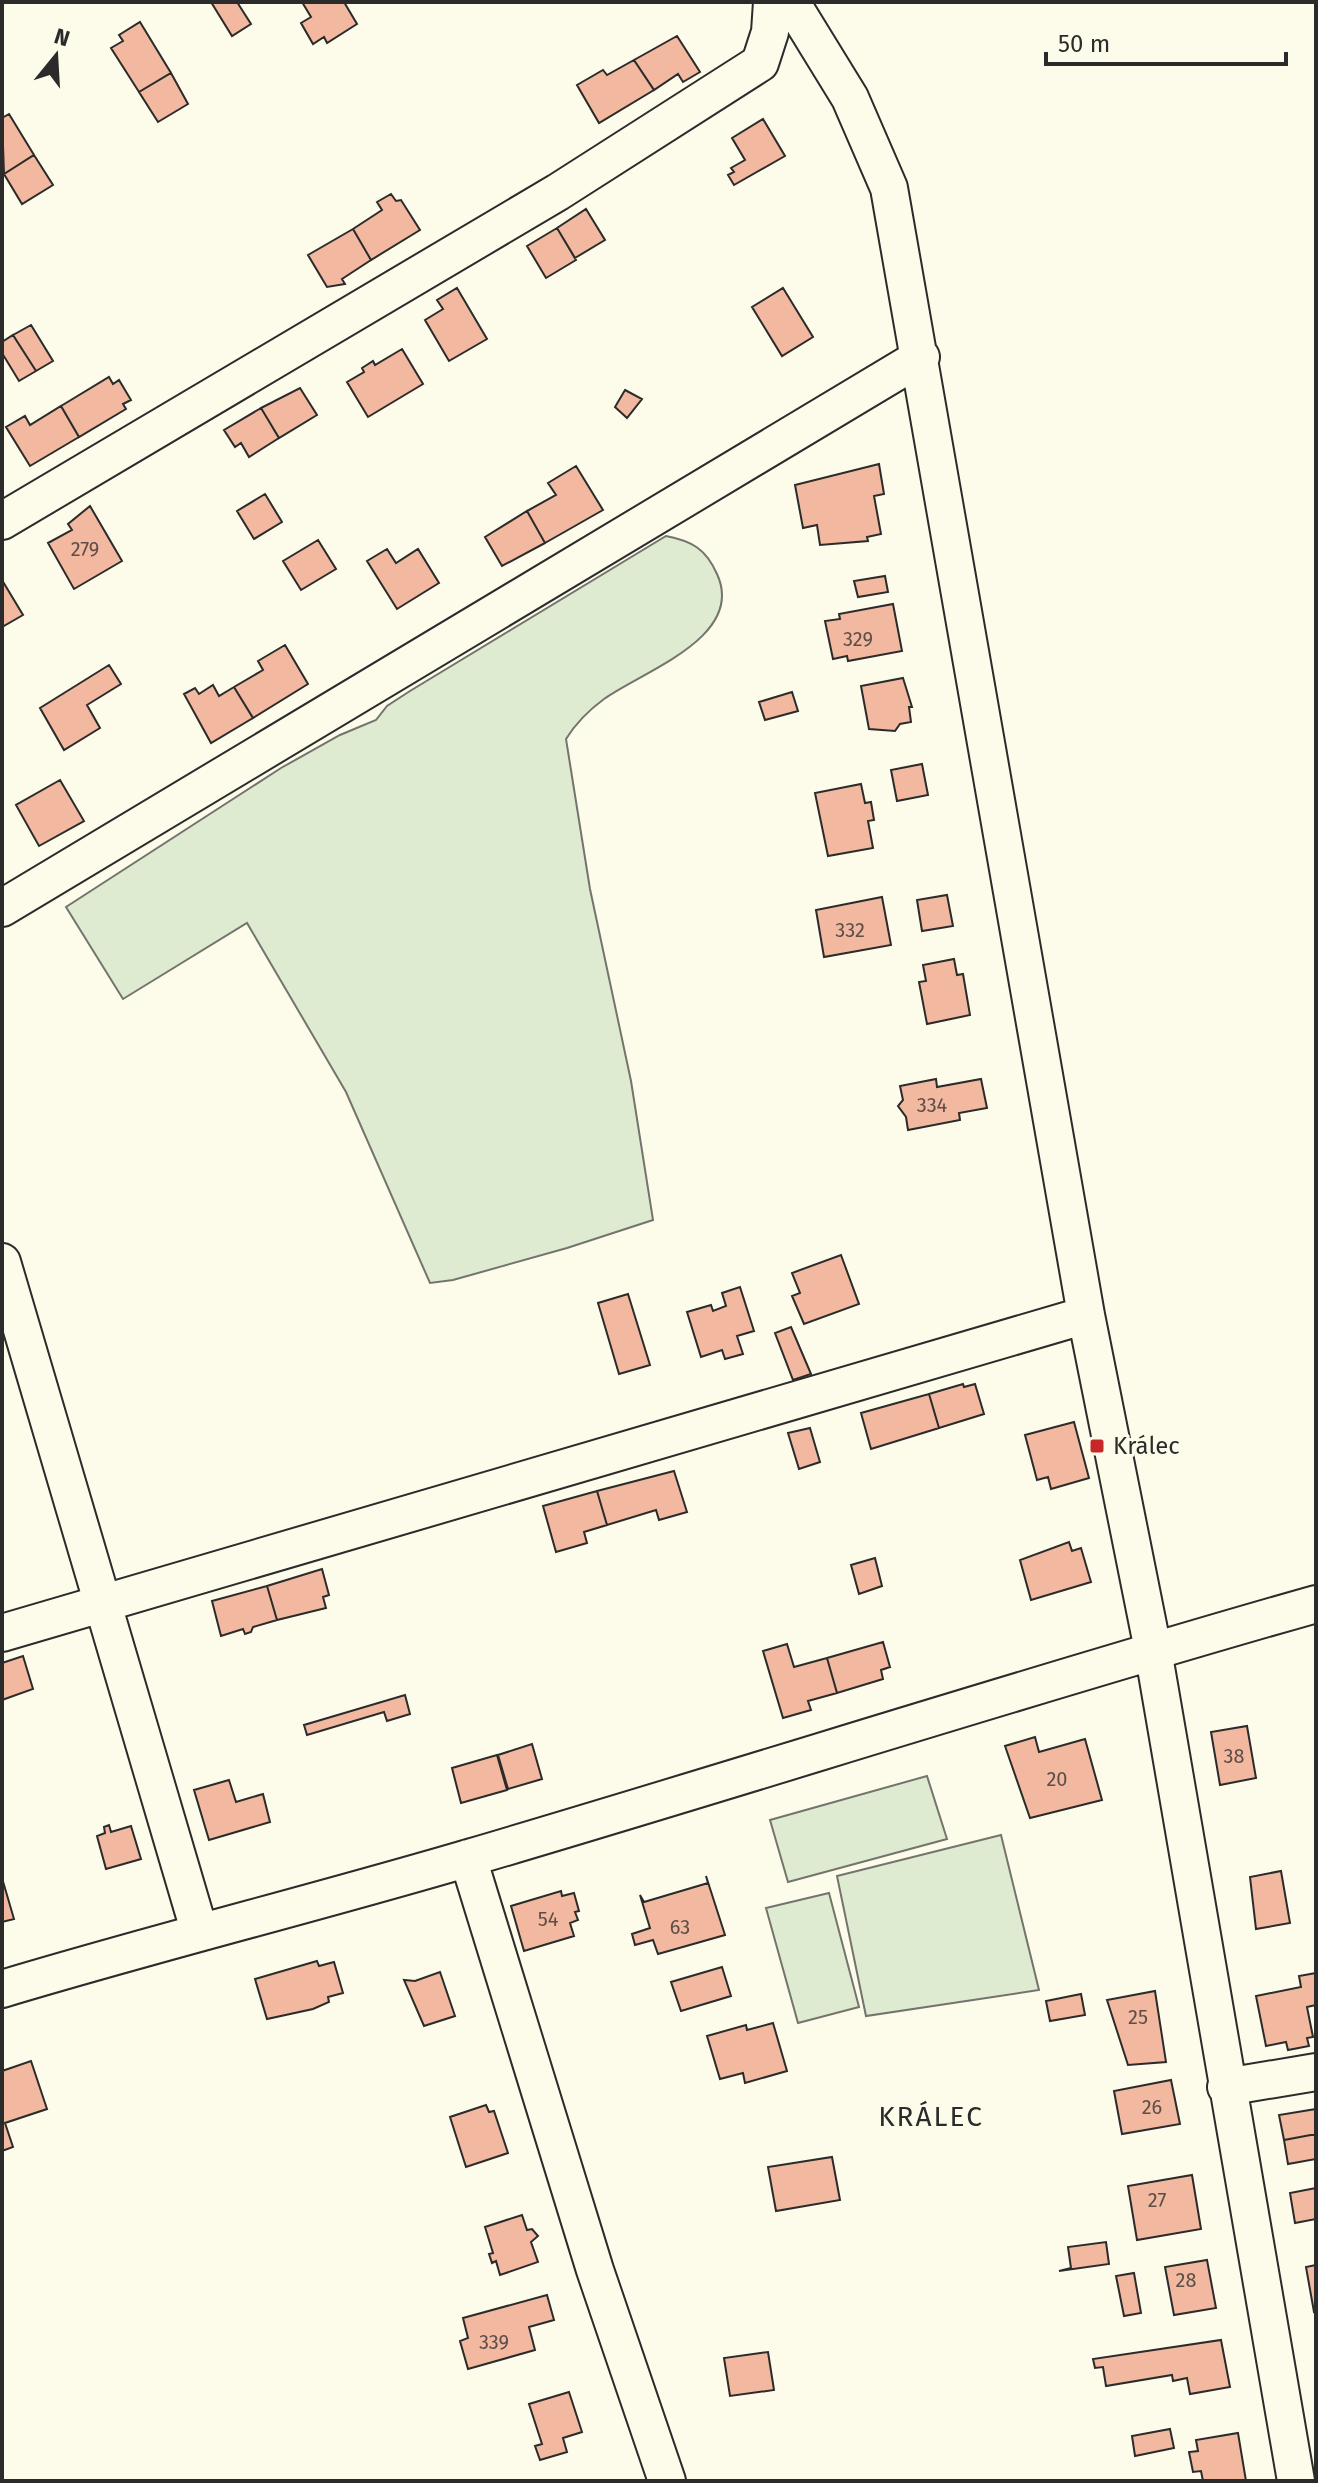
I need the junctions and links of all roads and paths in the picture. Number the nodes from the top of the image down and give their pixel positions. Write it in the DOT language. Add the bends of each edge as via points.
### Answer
graph roads {
  1 [pos="772,2"];
  2 [pos="791,2"];
  3 [pos="921,357"];
  4 [pos="2,521"];
  5 [pos="2,908"];
  6 [pos="2,1262"];
  7 [pos="1086,1315"];
  8 [pos="101,1603"];
  9 [pos="1316,1604"];
  10 [pos="2,1633"];
  11 [pos="1153,1650"];
  12 [pos="468,1858"];
  13 [pos="199,1930"];
  14 [pos="2,1989"];
  15 [pos="1316,2072"];
  16 [pos="1226,2087"];
  17 [pos="667,2481"];
  18 [pos="1296,2481"];
  1 -- 4 [label="street" via="760,63 558,192"];
  2 -- 3 [label="street" via="850,98 889,188"];
  3 -- 5 [label="street"];
  3 -- 7 [label="street"];
  6 -- 8 [label="street"];
  7 -- 8 [label="street"];
  7 -- 11 [label="street"];
  8 -- 10 [label="street"];
  8 -- 13 [label="street"];
  9 -- 11 [label="street"];
  11 -- 12 [label="street"];
  11 -- 16 [label="street"];
  12 -- 13 [label="street"];
  12 -- 17 [label="street" via="595,2270"];
  13 -- 14 [label="street"];
  15 -- 16 [label="street"];
  16 -- 18 [label="street"];
}
